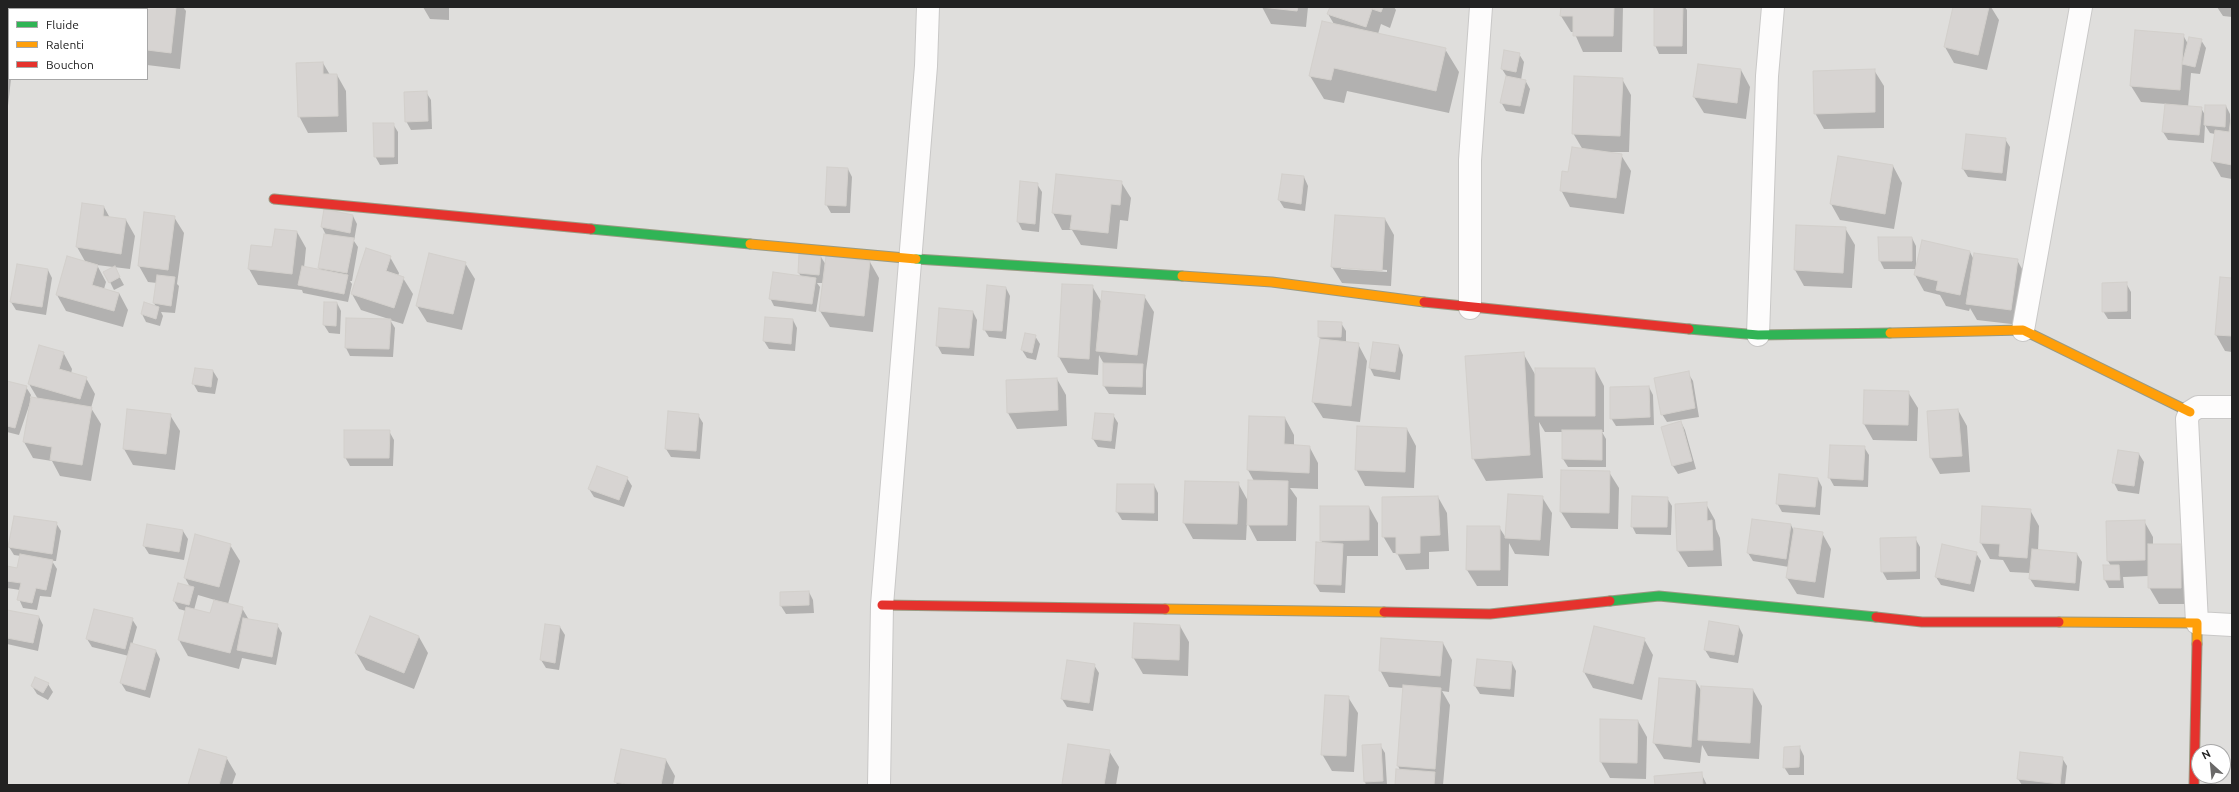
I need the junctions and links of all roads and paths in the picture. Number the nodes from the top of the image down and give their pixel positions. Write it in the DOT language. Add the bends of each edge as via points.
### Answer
graph roads {
  1 [pos="928,7"];
  2 [pos="1481,7"];
  3 [pos="1773,7"];
  4 [pos="2081,7"];
  5 [pos="274,199"];
  6 [pos="911,260"];
  7 [pos="1470,308"];
  8 [pos="2023,330"];
  9 [pos="1758,336"];
  10 [pos="2232,407"];
  11 [pos="2190,412"];
  12 [pos="882,605"];
  13 [pos="2197,623"];
  14 [pos="2232,625"];
  15 [pos="879,785"];
  16 [pos="2194,785"];
  1 -- 6 [label="street"];
  2 -- 7 [label="street" via="1470,160"];
  3 -- 9 [label="street" via="1767,76"];
  4 -- 8 [label="street"];
  5 -- 6 [label="street"];
  6 -- 7 [label="street" via="1272,282"];
  6 -- 12 [label="street"];
  7 -- 9 [label="street"];
  8 -- 9 [label="street"];
  8 -- 11 [label="street"];
  10 -- 11 [label="street" via="2198,407"];
  11 -- 13 [label="street" via="2188,419"];
  12 -- 13 [label="street" via="1490,614 1659,596 1922,622"];
  12 -- 15 [label="street"];
  13 -- 14 [label="street"];
  13 -- 16 [label="street"];
}
